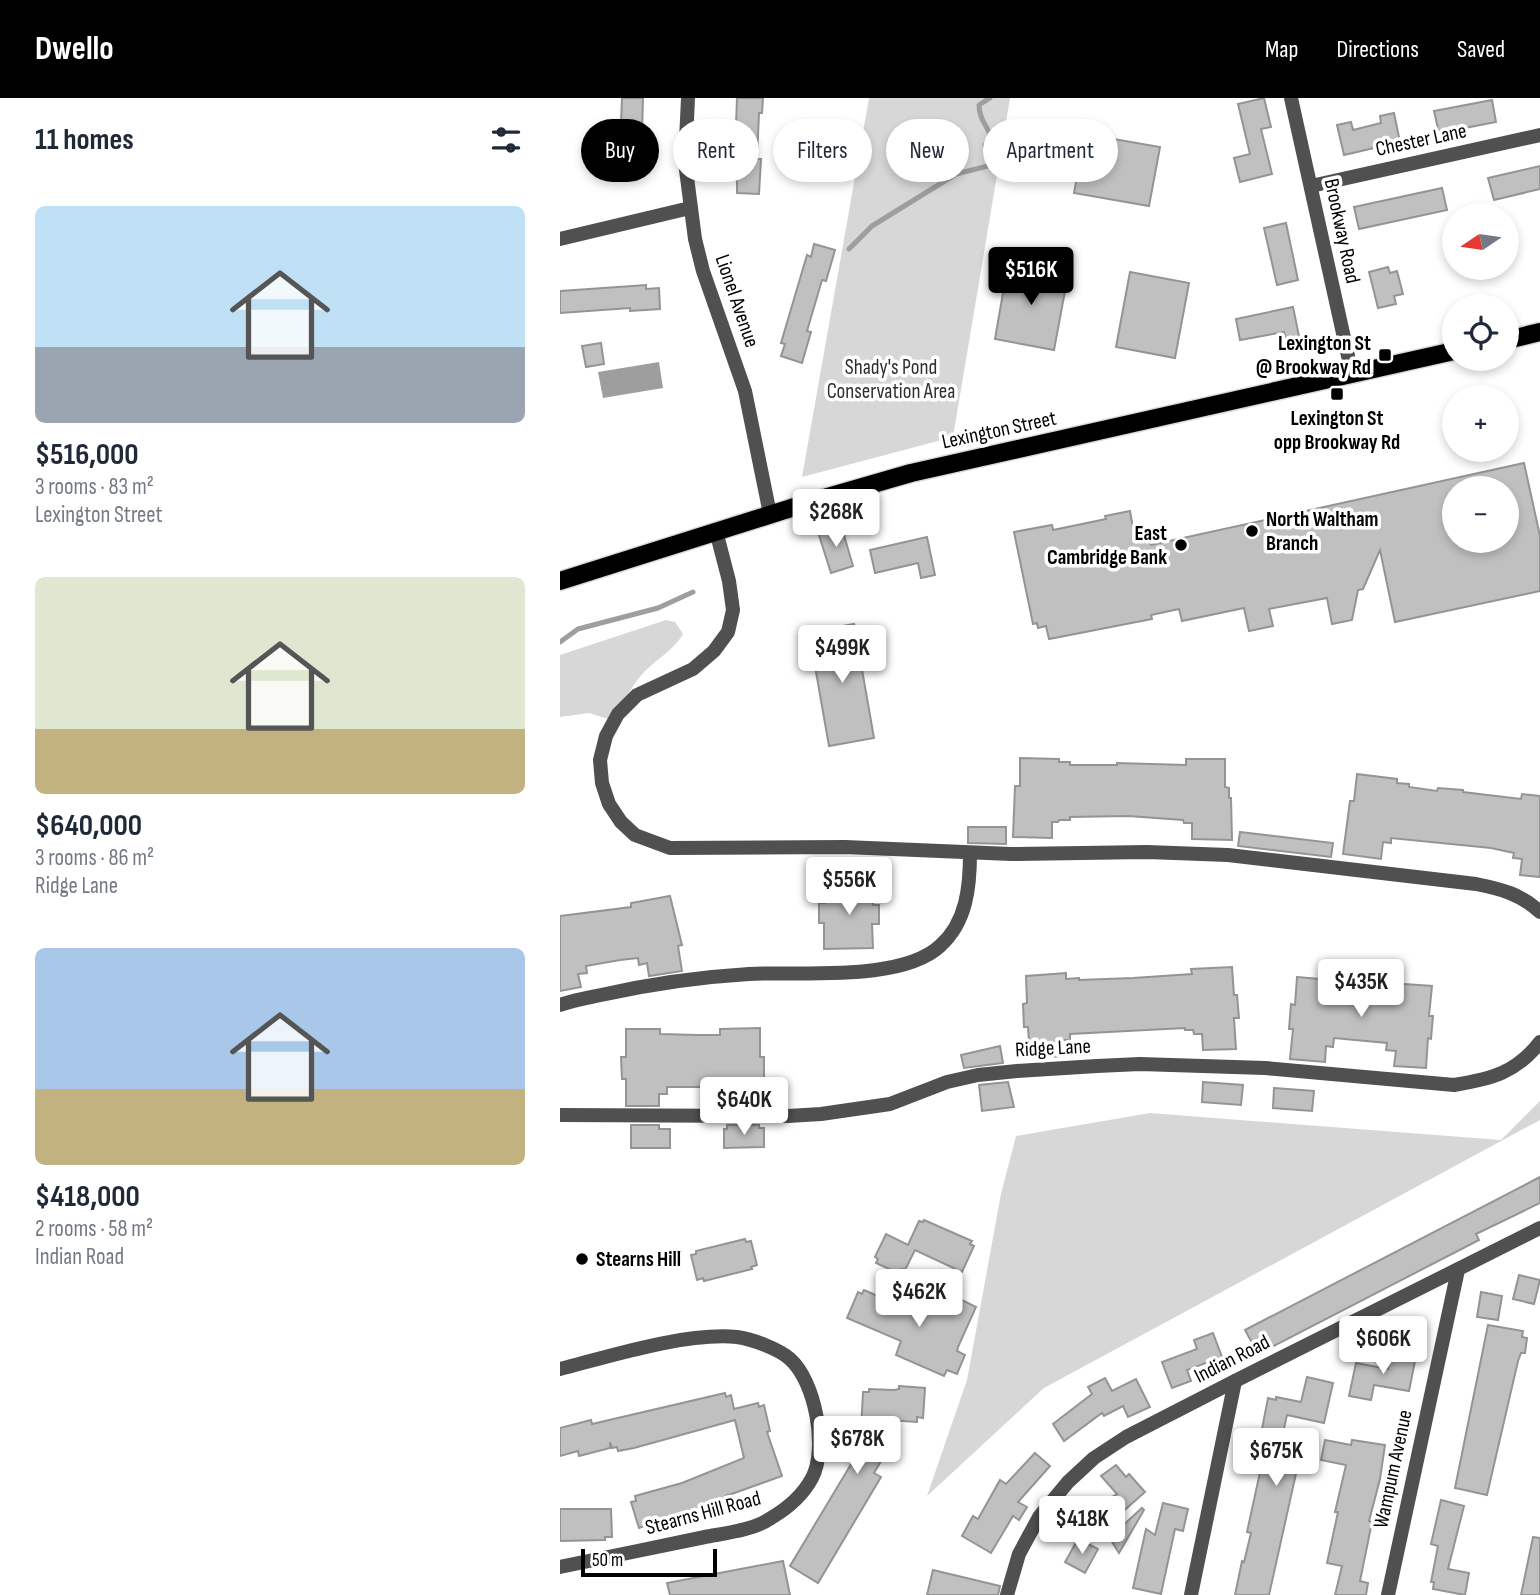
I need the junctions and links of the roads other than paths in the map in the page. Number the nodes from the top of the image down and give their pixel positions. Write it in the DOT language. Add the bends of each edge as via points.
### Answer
graph roads {
  1 [pos="688,98"];
  2 [pos="1292,98"];
  3 [pos="1540,135"];
  4 [pos="1311,186"];
  5 [pos="690,208"];
  6 [pos="560,239"];
  7 [pos="1540,332"];
  8 [pos="1519,337"];
  9 [pos="1442,354"];
  10 [pos="1352,374"];
  11 [pos="770,514"];
  12 [pos="716,531"];
  13 [pos="560,581"];
  14 [pos="970,853"];
  15 [pos="1540,912"];
  16 [pos="560,1005"];
  17 [pos="1540,1042"];
  18 [pos="560,1115"];
  19 [pos="1540,1228"];
  20 [pos="1458,1270"];
  21 [pos="560,1369"];
  22 [pos="1235,1381"];
  23 [pos="560,1567"];
  24 [pos="1007,1595"];
  25 [pos="1191,1595"];
  26 [pos="1388,1595"];
  1 -- 5 [label="street, Lionel Avenue" via="685,162"];
  2 -- 4 [label="street, Brookway Road"];
  3 -- 4 [label="street, Chester Lane"];
  4 -- 10 [label="street, Brookway Road"];
  5 -- 6 [label="street"];
  5 -- 11 [label="street, Lionel Avenue" via="703,271 745,391"];
  7 -- 8 [label="main road"];
  9 -- 10 [label="main road, Lexington Street"];
  10 -- 11 [label="main road, Lexington Street" via="957,461"];
  11 -- 12 [label="main road, Lexington Street"];
  12 -- 13 [label="main road, Lexington Street"];
  12 -- 14 [label="street" via="733,610 728,632 692,669 637,695 612,724 600,760 602,783 621,822 635,835 670,848 845,847"];
  14 -- 15 [label="street" via="1228,855 1476,884 1525,898"];
  14 -- 16 [label="street" via="965,906 955,928 941,946 900,966 691,979"];
  17 -- 18 [label="street, Ridge Lane" via="1508,1071 1454,1085 1265,1068 1140,1064 978,1075 890,1104 821,1114"];
  19 -- 20 [label="street, Indian Road"];
  20 -- 22 [label="street, Indian Road"];
  20 -- 26 [label="street, Wampum Avenue"];
  21 -- 23 [label="street, Stearns Hill Road" via="684,1340 737,1337 790,1358 805,1377 821,1443 813,1476 794,1502 768,1521"];
  22 -- 24 [label="street, Indian Road" via="1126,1437 1068,1482 1039,1517 1019,1554"];
  22 -- 25 [label="street"];
}
